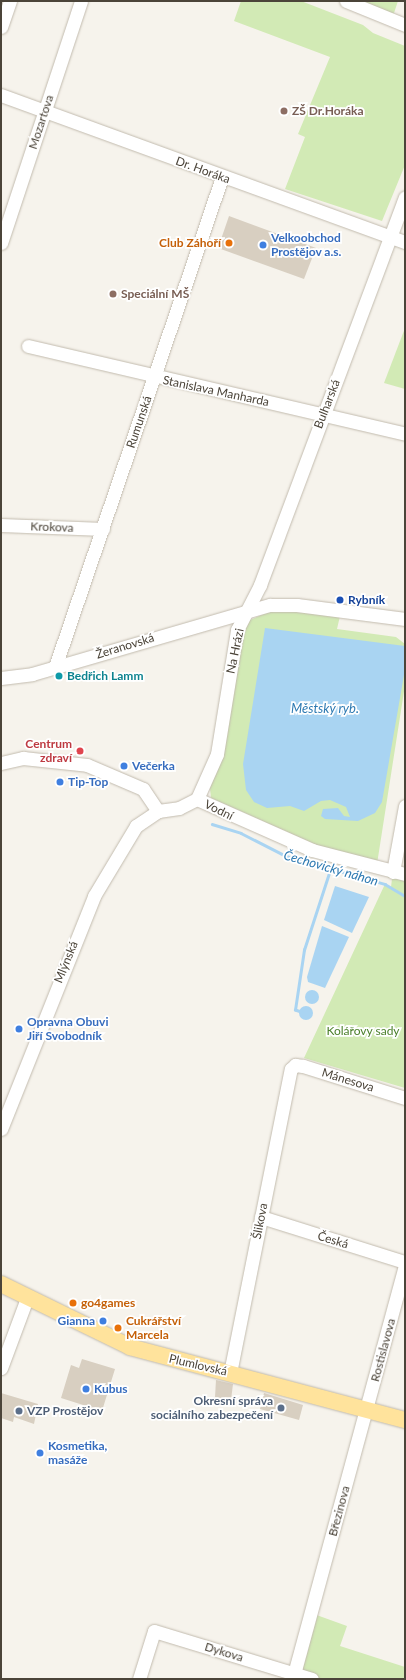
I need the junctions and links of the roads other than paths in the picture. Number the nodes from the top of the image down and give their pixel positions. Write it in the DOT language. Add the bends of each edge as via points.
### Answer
graph roads {
  1 [pos="10,1"];
  2 [pos="81,1"];
  3 [pos="348,1"];
  4 [pos="405,25"];
  5 [pos="1,27"];
  6 [pos="1,95"];
  7 [pos="45,111"];
  8 [pos="222,177"];
  9 [pos="405,197"];
  10 [pos="390,237"];
  11 [pos="405,242"];
  12 [pos="1,243"];
  13 [pos="28,346"];
  14 [pos="154,377"];
  15 [pos="324,414"];
  16 [pos="405,434"];
  17 [pos="1,525"];
  18 [pos="103,529"];
  19 [pos="248,610"];
  20 [pos="405,619"];
  21 [pos="55,667"];
  22 [pos="1,678"];
  23 [pos="1,763"];
  24 [pos="197,799"];
  25 [pos="405,806"];
  26 [pos="158,812"];
  27 [pos="399,873"];
  28 [pos="291,1069"];
  29 [pos="405,1098"];
  30 [pos="2,1124"];
  31 [pos="261,1217"];
  32 [pos="405,1262"];
  33 [pos="405,1266"];
  34 [pos="1,1284"];
  35 [pos="27,1298"];
  36 [pos="1,1368"];
  37 [pos="230,1373"];
  38 [pos="367,1409"];
  39 [pos="405,1420"];
  40 [pos="294,1674"];
  41 [pos="139,1679"];
  42 [pos="312,1679"];
  1 -- 5 [label="street"];
  2 -- 7 [label="street, Mozartova"];
  3 -- 4 [label="street"];
  6 -- 7 [label="street, Dr. Horáka"];
  7 -- 8 [label="street, Dr. Horáka"];
  7 -- 12 [label="street, Mozartova"];
  8 -- 10 [label="street, Dr. Horáka"];
  8 -- 14 [label="street, Rumunská"];
  9 -- 10 [label="street, Bulharská"];
  10 -- 11 [label="street, Dr. Horáka"];
  10 -- 15 [label="street, Bulharská"];
  13 -- 14 [label="street, Stanislava Manharda"];
  14 -- 15 [label="street, Stanislava Manharda"];
  14 -- 18 [label="street, Rumunská"];
  15 -- 16 [label="street, Stanislava Manharda"];
  15 -- 19 [label="street, Bulharská"];
  17 -- 18 [label="street, Krokova"];
  18 -- 21 [label="street, Rumunská"];
  19 -- 20 [label="street" via="286,604"];
  19 -- 21 [label="street, Žeranovská"];
  19 -- 24 [label="street, Na Hrázi" via="237,630 217,754"];
  21 -- 22 [label="street, Žeranovská"];
  23 -- 26 [label="street" via="34,759 87,766 123,780 148,794"];
  24 -- 26 [label="street, Vodní" via="179,808"];
  24 -- 27 [label="street, Vodní" via="291,842"];
  25 -- 27 [label="street"];
  26 -- 30 [label="street, Mlýnská" via="136,826 94,896"];
  28 -- 29 [label="street, Mánesova" via="295,1065 303,1066"];
  28 -- 31 [label="street, Šlikova"];
  31 -- 32 [label="street, Česká"];
  31 -- 37 [label="street, Šlikova"];
  33 -- 38 [label="street, Rostislavova"];
  34 -- 35 [label="main road, Plumlovská"];
  35 -- 36 [label="street"];
  35 -- 37 [label="main road, Plumlovská" via="130,1346"];
  37 -- 38 [label="main road, Plumlovská"];
  38 -- 39 [label="main road, Plumlovská"];
  38 -- 40 [label="street, Březinova"];
  40 -- 41 [label="street, Dykova" via="154,1631"];
  40 -- 42 [label="street, Dykova"];
}
